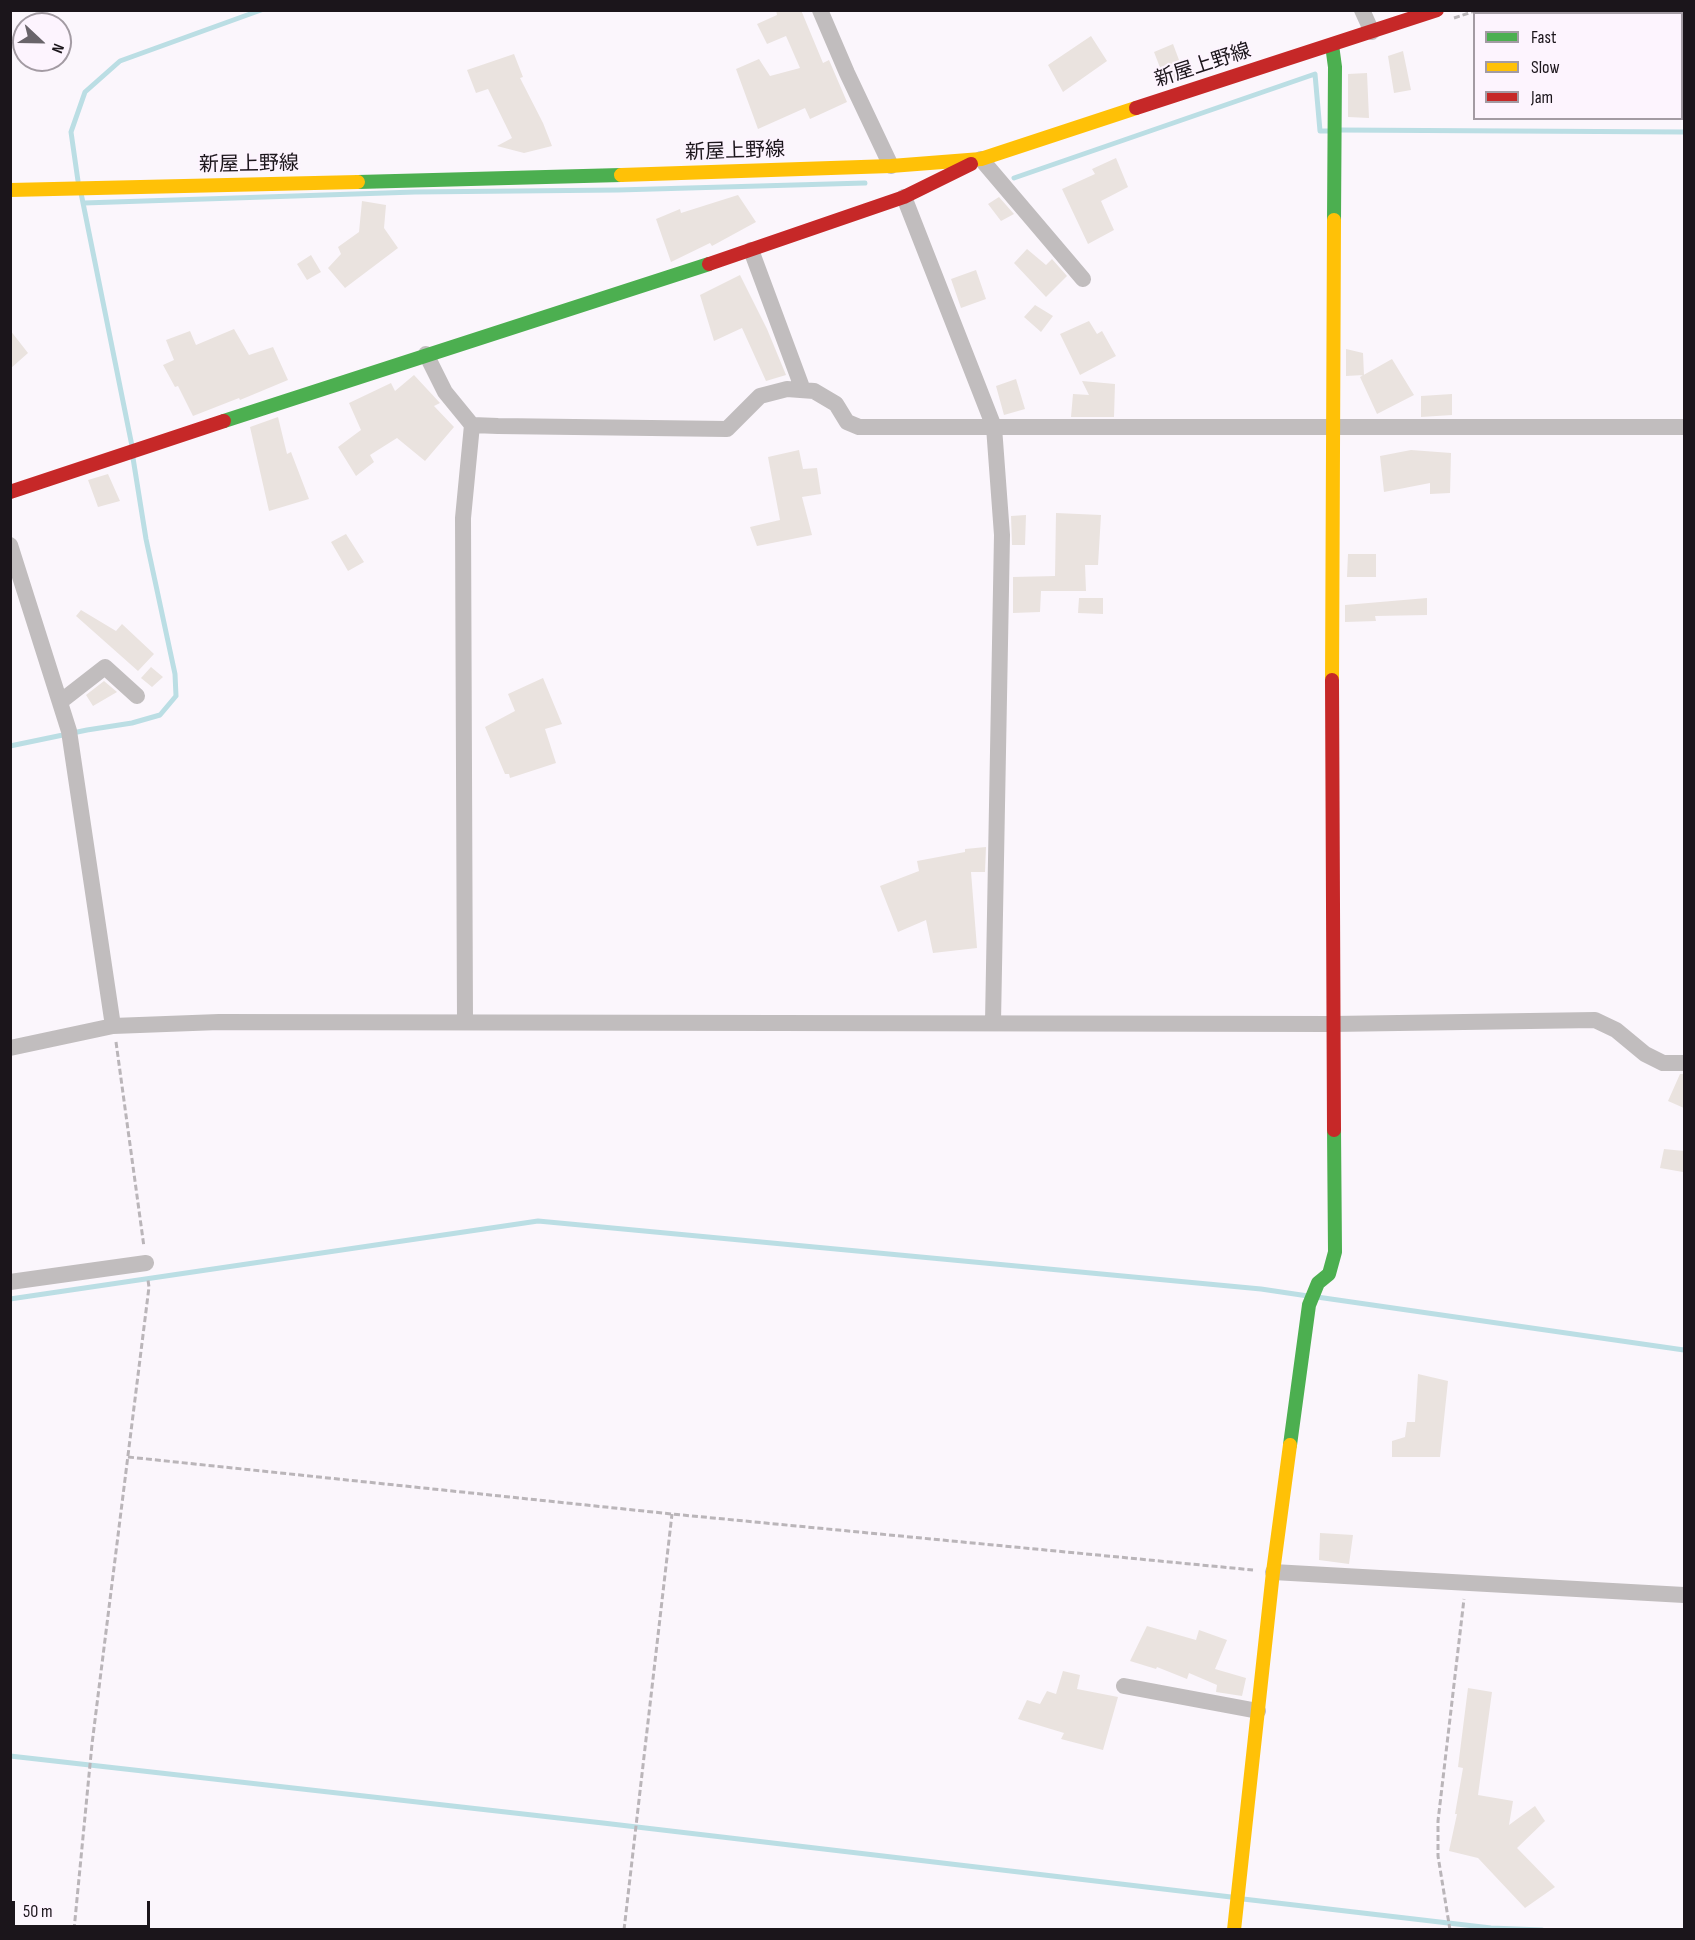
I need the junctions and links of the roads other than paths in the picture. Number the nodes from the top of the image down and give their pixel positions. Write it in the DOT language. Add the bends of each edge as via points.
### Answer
graph roads {
  1 [pos="820,10"];
  2 [pos="1362,10"];
  3 [pos="1441,16"];
  4 [pos="1372,32"];
  5 [pos="1332,45"];
  6 [pos="981,159"];
  7 [pos="891,166"];
  8 [pos="10,190"];
  9 [pos="904,197"];
  10 [pos="751,250"];
  11 [pos="1083,279"];
  12 [pos="426,354"];
  13 [pos="803,390"];
  14 [pos="472,425"];
  15 [pos="1334,426"];
  16 [pos="1684,427"];
  17 [pos="994,428"];
  18 [pos="10,492"];
  19 [pos="10,545"];
  20 [pos="137,696"];
  21 [pos="60,702"];
  22 [pos="465,1022"];
  23 [pos="993,1022"];
  24 [pos="1334,1024"];
  25 [pos="113,1026"];
  26 [pos="10,1048"];
  27 [pos="1684,1063"];
  28 [pos="146,1263"];
  29 [pos="10,1282"];
  30 [pos="1273,1572"];
  31 [pos="1684,1595"];
  32 [pos="1124,1686"];
  33 [pos="1258,1711"];
  34 [pos="1234,1929"];
  1 -- 7 [label="street"];
  2 -- 4 [label="street"];
  3 -- 4 [label="street, 新屋上野線"];
  4 -- 5 [label="street, 新屋上野線"];
  5 -- 6 [label="street, 新屋上野線"];
  5 -- 15 [label="street"];
  6 -- 7 [label="street, 新屋上野線"];
  6 -- 9 [label="street"];
  6 -- 11 [label="street"];
  7 -- 8 [label="street, 新屋上野線"];
  9 -- 10 [label="street"];
  9 -- 17 [label="street"];
  10 -- 12 [label="street"];
  10 -- 13 [label="street"];
  12 -- 14 [label="street" via="445,392"];
  12 -- 18 [label="street"];
  13 -- 14 [label="street" via="787,389 760,396 727,429"];
  13 -- 17 [label="street" via="814,391 836,404 847,422 859,427"];
  14 -- 22 [label="street" via="463,518"];
  15 -- 16 [label="street"];
  15 -- 17 [label="street"];
  15 -- 24 [label="street"];
  17 -- 23 [label="street" via="1002,535"];
  19 -- 21 [label="street"];
  20 -- 21 [label="street" via="105,667"];
  21 -- 25 [label="street" via="69,731"];
  22 -- 23 [label="street"];
  22 -- 25 [label="street"];
  23 -- 24 [label="street"];
  24 -- 27 [label="street" via="1595,1020 1663,1063"];
  24 -- 30 [label="street" via="1335,1252 1329,1274 1318,1283 1309,1305"];
  25 -- 26 [label="street"];
  28 -- 29 [label="street"];
  30 -- 31 [label="street"];
  30 -- 33 [label="street"];
  32 -- 33 [label="street"];
  33 -- 34 [label="street"];
}
